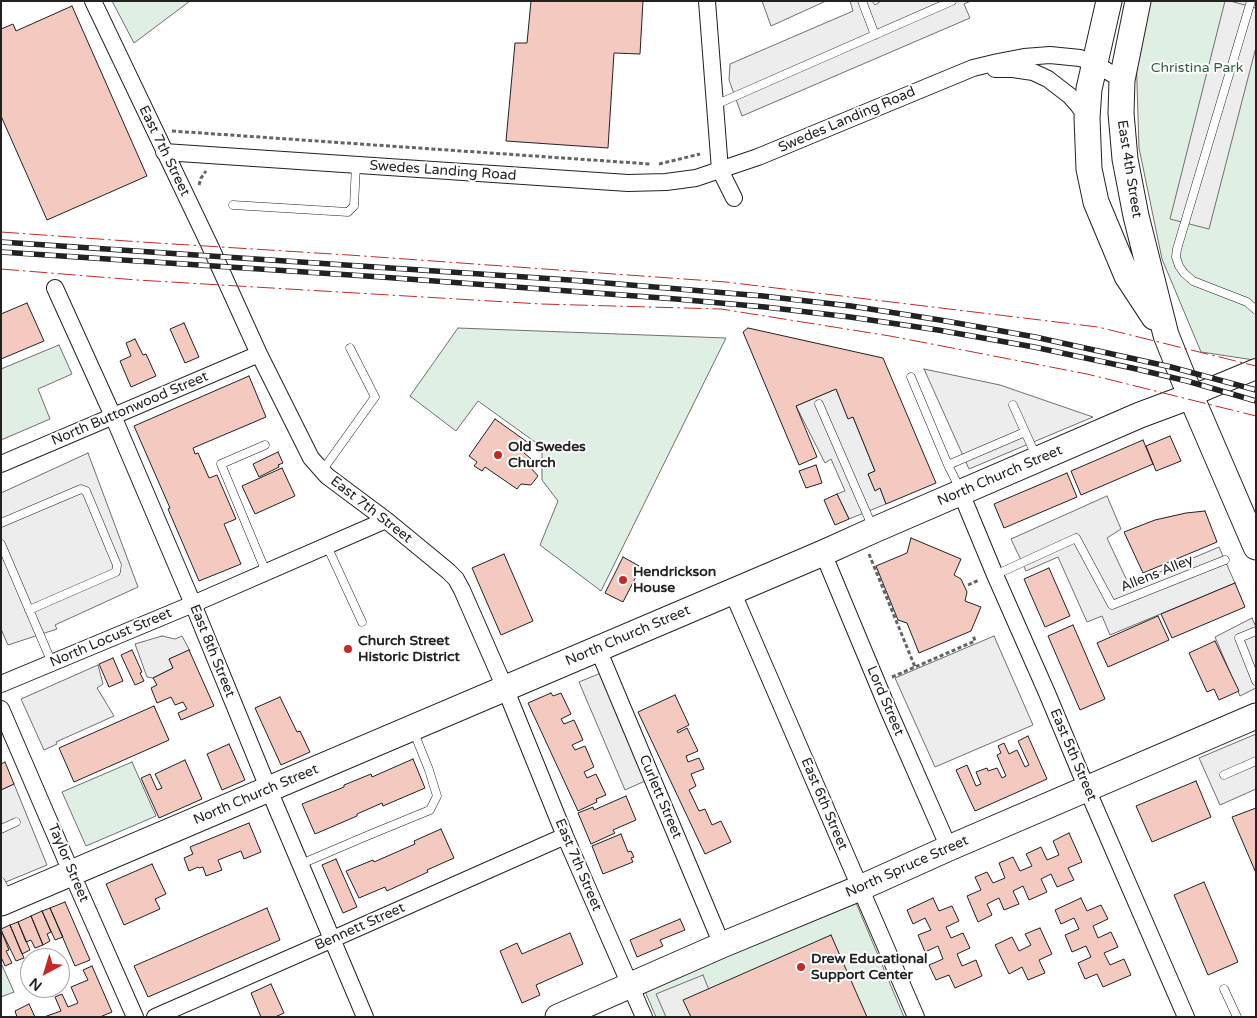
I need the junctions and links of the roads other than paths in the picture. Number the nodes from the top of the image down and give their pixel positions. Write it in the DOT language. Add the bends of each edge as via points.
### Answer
graph roads {
  1 [pos="93,1"];
  2 [pos="708,1"];
  3 [pos="862,1"];
  4 [pos="952,1"];
  5 [pos="1109,1"];
  6 [pos="1138,1"];
  7 [pos="1251,1"];
  8 [pos="875,35"];
  9 [pos="1094,63"];
  10 [pos="973,68"];
  11 [pos="1122,80"];
  12 [pos="716,104"];
  13 [pos="1087,118"];
  14 [pos="164,152"];
  15 [pos="356,165"];
  16 [pos="720,170"];
  17 [pos="734,198"];
  18 [pos="233,205"];
  19 [pos="56,288"];
  20 [pos="1256,310"];
  21 [pos="1166,334"];
  22 [pos="350,348"];
  23 [pos="259,354"];
  24 [pos="1256,369"];
  25 [pos="911,377"];
  26 [pos="1191,396"];
  27 [pos="819,404"];
  28 [pos="1013,405"];
  29 [pos="114,416"];
  30 [pos="1025,432"];
  31 [pos="265,445"];
  32 [pos="1038,460"];
  33 [pos="1,464"];
  34 [pos="948,465"];
  35 [pos="322,471"];
  36 [pos="961,493"];
  37 [pos="386,520"];
  38 [pos="1,523"];
  39 [pos="874,530"];
  40 [pos="1,544"];
  41 [pos="327,546"];
  42 [pos="1256,547"];
  43 [pos="822,553"];
  44 [pos="1225,560"];
  45 [pos="266,572"];
  46 [pos="990,576"];
  47 [pos="732,591"];
  48 [pos="193,604"];
  49 [pos="30,610"];
  50 [pos="362,622"];
  51 [pos="1256,631"];
  52 [pos="598,649"];
  53 [pos="52,663"];
  54 [pos="1256,681"];
  55 [pos="1,684"];
  56 [pos="505,688"];
  57 [pos="1,709"];
  58 [pos="1256,716"];
  59 [pos="412,728"];
  60 [pos="1256,761"];
  61 [pos="1224,776"];
  62 [pos="1087,789"];
  63 [pos="269,790"];
  64 [pos="16,822"];
  65 [pos="1,829"];
  66 [pos="565,836"];
  67 [pos="949,848"];
  68 [pos="301,864"];
  69 [pos="72,874"];
  70 [pos="860,888"];
  71 [pos="4,895"];
  72 [pos="333,940"];
  73 [pos="722,945"];
  74 [pos="630,986"];
  75 [pos="1224,989"];
  76 [pos="135,1017"];
  77 [pos="155,1017"];
  78 [pos="365,1017"];
  79 [pos="558,1017"];
  80 [pos="644,1017"];
  81 [pos="916,1017"];
  82 [pos="1186,1017"];
  83 [pos="1236,1017"];
  1 -- 14 [label="street, East 7th Street"];
  2 -- 12 [label="street"];
  3 -- 8 [label="lane"];
  4 -- 8 [label="lane"];
  5 -- 9 [label="main road, East 4th Street"];
  6 -- 11 [label="main road, East 4th Street"];
  7 -- 20 [label="lane" via="1176,257 1184,273 1194,282 1247,302"];
  8 -- 12 [label="lane"];
  9 -- 10 [label="street, Swedes Landing Road" via="1050,55"];
  9 -- 11 [label="street, Swedes Landing Road"];
  9 -- 13 [label="main road, East 4th Street"];
  10 -- 13 [label="street, Swedes Landing Road" via="1033,72 1070,96"];
  10 -- 16 [label="street, Swedes Landing Road"];
  11 -- 21 [label="main road, East 4th Street" via="1125,159 1141,239"];
  12 -- 16 [label="street"];
  13 -- 21 [label="main road, East 4th Street" via="1089,169 1096,202 1127,276"];
  14 -- 15 [label="street, Swedes Landing Road"];
  14 -- 23 [label="street, East 7th Street"];
  15 -- 16 [label="street, Swedes Landing Road" via="628,183 696,178"];
  15 -- 18 [label="lane" via="354,206 348,212"];
  16 -- 17 [label="street"];
  19 -- 29 [label="street, East 8th Street"];
  21 -- 26 [label="main road, East 4th Street"];
  22 -- 35 [label="lane" via="375,397"];
  23 -- 29 [label="street, North Buttonwood Street"];
  23 -- 35 [label="street, East 7th Street" via="311,458"];
  24 -- 26 [label="street, North Church Street"];
  25 -- 34 [label="lane"];
  26 -- 32 [label="main road, North Church Street"];
  26 -- 42 [label="main road, East 4th Street"];
  27 -- 39 [label="lane"];
  28 -- 30 [label="lane"];
  29 -- 33 [label="street, North Buttonwood Street"];
  29 -- 48 [label="street, East 8th Street"];
  30 -- 32 [label="lane"];
  30 -- 34 [label="lane"];
  31 -- 45 [label="lane" via="222,464"];
  32 -- 36 [label="main road, North Church Street"];
  34 -- 36 [label="lane"];
  35 -- 37 [label="street, East 7th Street"];
  36 -- 39 [label="main road, North Church Street"];
  36 -- 46 [label="street, East 5th Street"];
  37 -- 41 [label="street, North Locust Street"];
  37 -- 56 [label="street, East 7th Street" via="456,579"];
  38 -- 49 [label="lane" via="81,489 86,491 118,565 116,572"];
  39 -- 43 [label="main road, North Church Street"];
  40 -- 49 [label="lane"];
  41 -- 45 [label="street, North Locust Street"];
  41 -- 50 [label="lane"];
  43 -- 47 [label="main road, North Church Street"];
  43 -- 67 [label="street, Lord Street"];
  44 -- 46 [label="lane, Allens Alley" via="1112,605 1076,538"];
  45 -- 48 [label="street, North Locust Street"];
  46 -- 62 [label="street, East 5th Street" via="1047,693"];
  47 -- 52 [label="main road, North Church Street"];
  47 -- 70 [label="street, East 6th Street"];
  48 -- 53 [label="street, North Locust Street"];
  48 -- 63 [label="street, East 8th Street"];
  49 -- 53 [label="lane"];
  51 -- 54 [label="lane" via="1239,638"];
  52 -- 56 [label="main road, North Church Street"];
  52 -- 73 [label="street, Curlett Street"];
  53 -- 55 [label="street, North Locust Street"];
  56 -- 59 [label="main road, North Church Street"];
  56 -- 66 [label="street, East 7th Street"];
  57 -- 69 [label="street, Taylor Street"];
  58 -- 62 [label="main road, North Spruce Street"];
  59 -- 63 [label="main road, North Church Street"];
  59 -- 68 [label="lane" via="437,796 430,810"];
  60 -- 61 [label="lane"];
  62 -- 67 [label="main road, North Spruce Street"];
  62 -- 82 [label="street, East 5th Street"];
  63 -- 68 [label="street, East 8th Street"];
  63 -- 69 [label="main road, North Church Street"];
  64 -- 65 [label="lane"];
  66 -- 72 [label="street, Bennett Street"];
  66 -- 74 [label="street, East 7th Street"];
  67 -- 70 [label="main road, North Spruce Street"];
  68 -- 72 [label="street, East 8th Street"];
  69 -- 71 [label="main road, North Church Street"];
  69 -- 76 [label="street, Taylor Street"];
  70 -- 73 [label="main road, North Spruce Street"];
  70 -- 81 [label="street, East 6th Street"];
  72 -- 77 [label="street, Bennett Street"];
  72 -- 78 [label="street, East 8th Street"];
  73 -- 74 [label="main road, North Spruce Street"];
  74 -- 79 [label="main road, North Spruce Street"];
  74 -- 80 [label="street, East 7th Street"];
  75 -- 83 [label="lane"];
}
